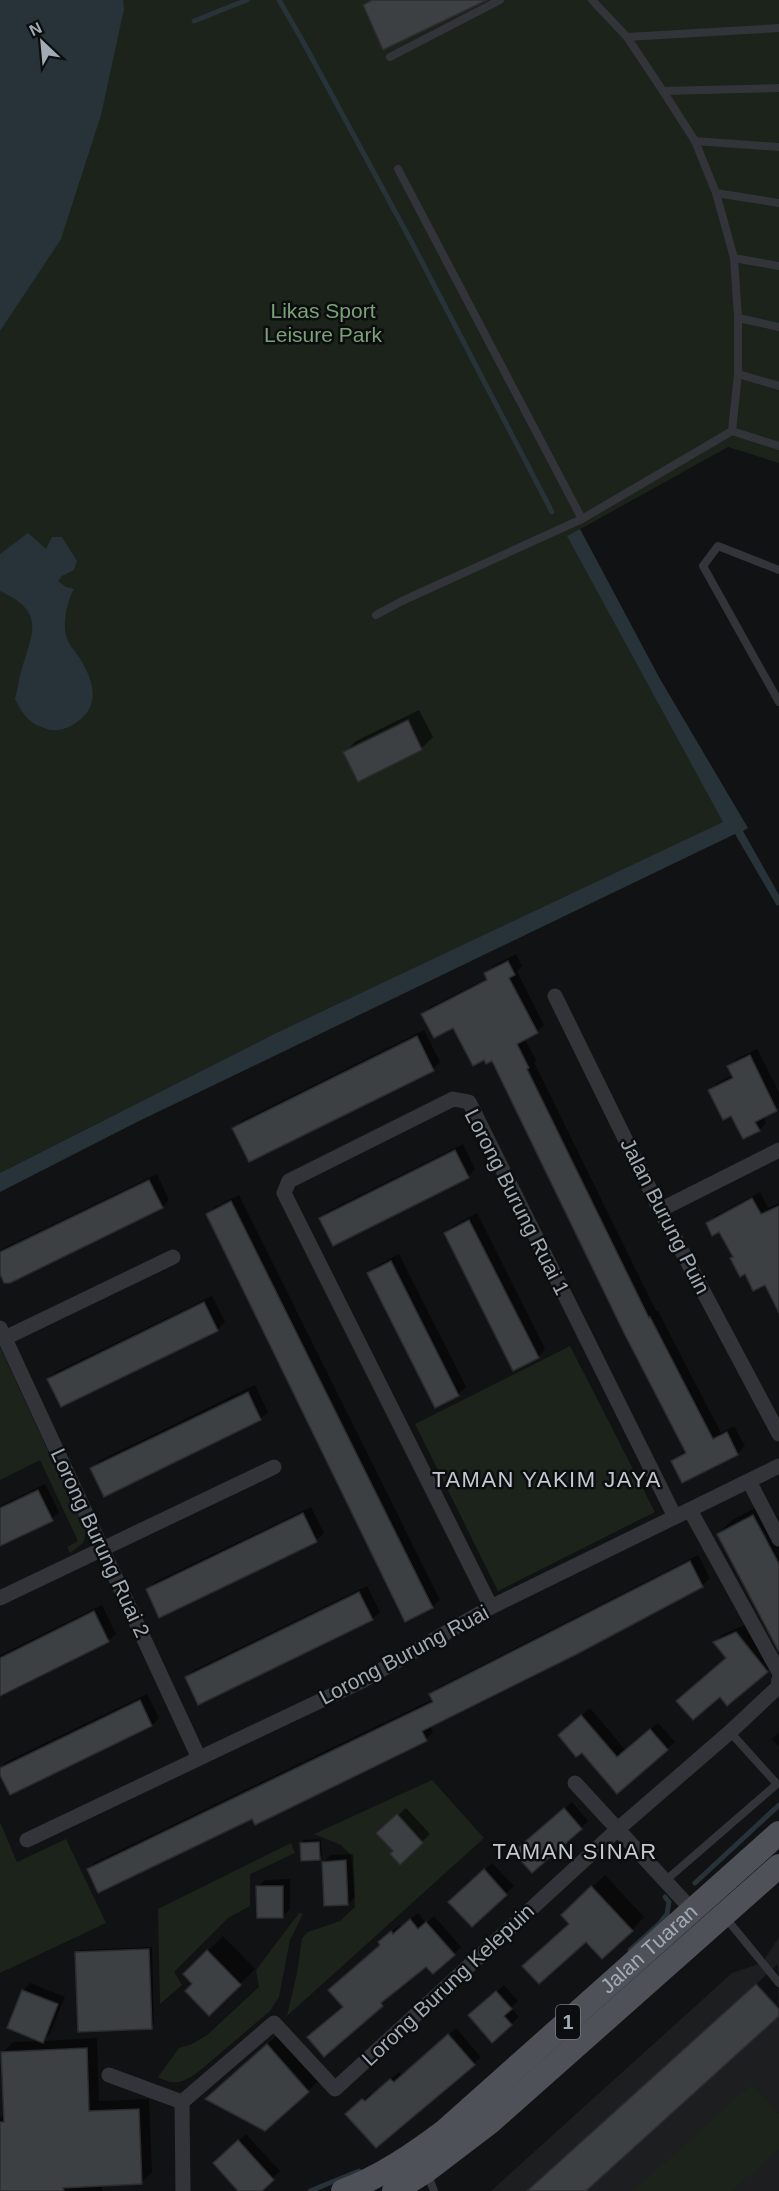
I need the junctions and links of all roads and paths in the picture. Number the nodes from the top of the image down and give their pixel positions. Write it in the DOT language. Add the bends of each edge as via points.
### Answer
graph roads {
  1 [pos="500,0"];
  2 [pos="592,0"];
  3 [pos="779,28"];
  4 [pos="627,37"];
  5 [pos="390,57"];
  6 [pos="779,88"];
  7 [pos="663,91"];
  8 [pos="694,141"];
  9 [pos="779,147"];
  10 [pos="398,169"];
  11 [pos="716,194"];
  12 [pos="779,203"];
  13 [pos="734,258"];
  14 [pos="779,266"];
  15 [pos="738,318"];
  16 [pos="779,327"];
  17 [pos="738,374"];
  18 [pos="779,386"];
  19 [pos="732,431"];
  20 [pos="779,446"];
  21 [pos="582,519"];
  22 [pos="779,570"];
  23 [pos="376,615"];
  24 [pos="779,702"];
  25 [pos="555,996"];
  26 [pos="779,1150"];
  27 [pos="660,1210"];
  28 [pos="173,1257"];
  29 [pos="3,1333"];
  30 [pos="779,1434"];
  31 [pos="779,1466"];
  32 [pos="274,1467"];
  33 [pos="749,1481"];
  34 [pos="690,1510"];
  35 [pos="675,1518"];
  36 [pos="779,1539"];
  37 [pos="102,1549"];
  38 [pos="0,1599"];
  39 [pos="491,1607"];
  40 [pos="779,1672"];
  41 [pos="779,1679"];
  42 [pos="730,1732"];
  43 [pos="200,1758"];
  44 [pos="575,1783"];
  45 [pos="778,1785"];
  46 [pos="618,1829"];
  47 [pos="779,1833"];
  48 [pos="27,1840"];
  49 [pos="778,1863"];
  50 [pos="735,1872"];
  51 [pos="665,1881"];
  52 [pos="693,1911"];
  53 [pos="724,1916"];
  54 [pos="779,1983"];
  55 [pos="109,2075"];
  56 [pos="182,2102"];
  57 [pos="430,2181"];
  58 [pos="183,2191"];
  59 [pos="343,2191"];
  60 [pos="394,2191"];
  1 -- 5 [label="lane"];
  2 -- 4 [label="lane"];
  3 -- 4 [label="lane"];
  4 -- 7 [label="lane"];
  6 -- 7 [label="lane"];
  7 -- 8 [label="lane"];
  8 -- 9 [label="lane"];
  8 -- 11 [label="lane"];
  10 -- 21 [label="lane"];
  11 -- 12 [label="lane"];
  11 -- 13 [label="lane"];
  13 -- 14 [label="lane"];
  13 -- 15 [label="lane"];
  15 -- 16 [label="lane"];
  15 -- 17 [label="lane"];
  17 -- 18 [label="lane"];
  17 -- 19 [label="lane"];
  19 -- 20 [label="lane"];
  19 -- 21 [label="lane"];
  21 -- 23 [label="lane"];
  22 -- 24 [label="lane" via="718,546 703,566"];
  25 -- 27 [label="street, Jalan Burung Puin"];
  26 -- 27 [label="street"];
  27 -- 30 [label="street, Jalan Burung Puin"];
  28 -- 29 [label="street"];
  29 -- 37 [label="street, Lorong Burung Ruai 2"];
  31 -- 33 [label="street, Lorong Burung Ruai"];
  32 -- 37 [label="street"];
  33 -- 34 [label="street, Lorong Burung Ruai"];
  33 -- 36 [label="street"];
  34 -- 35 [label="street, Lorong Burung Ruai"];
  34 -- 40 [label="street"];
  35 -- 39 [label="street, Lorong Burung Ruai"];
  35 -- 39 [label="street, Lorong Burung Ruai 1" via="469,1102 453,1099 289,1180 284,1193"];
  37 -- 38 [label="street"];
  37 -- 43 [label="street, Lorong Burung Ruai 2"];
  39 -- 43 [label="street, Lorong Burung Ruai" via="362,1681"];
  41 -- 42 [label="street, Lorong Burung Kelepuin" via="778,1687"];
  42 -- 45 [label="lane"];
  42 -- 46 [label="street, Lorong Burung Kelepuin"];
  43 -- 48 [label="street, Lorong Burung Ruai"];
  44 -- 46 [label="street"];
  45 -- 51 [label="lane"];
  46 -- 51 [label="street"];
  46 -- 56 [label="street, Lorong Burung Kelepuin" via="335,2089 274,2023"];
  47 -- 50 [label="main road, Jalan Tuaran / 1"];
  49 -- 50 [label="main road"];
  49 -- 53 [label="main road, Jalan Tuaran / 1"];
  50 -- 52 [label="main road, Jalan Tuaran / 1"];
  51 -- 52 [label="street"];
  52 -- 59 [label="main road, Jalan Tuaran / 1" via="446,2130 363,2184"];
  53 -- 54 [label="lane"];
  53 -- 57 [label="main road, Jalan Tuaran / 1" via="489,2123"];
  55 -- 56 [label="street"];
  56 -- 58 [label="street"];
  57 -- 60 [label="main road, Jalan Tuaran / 1"];
}
